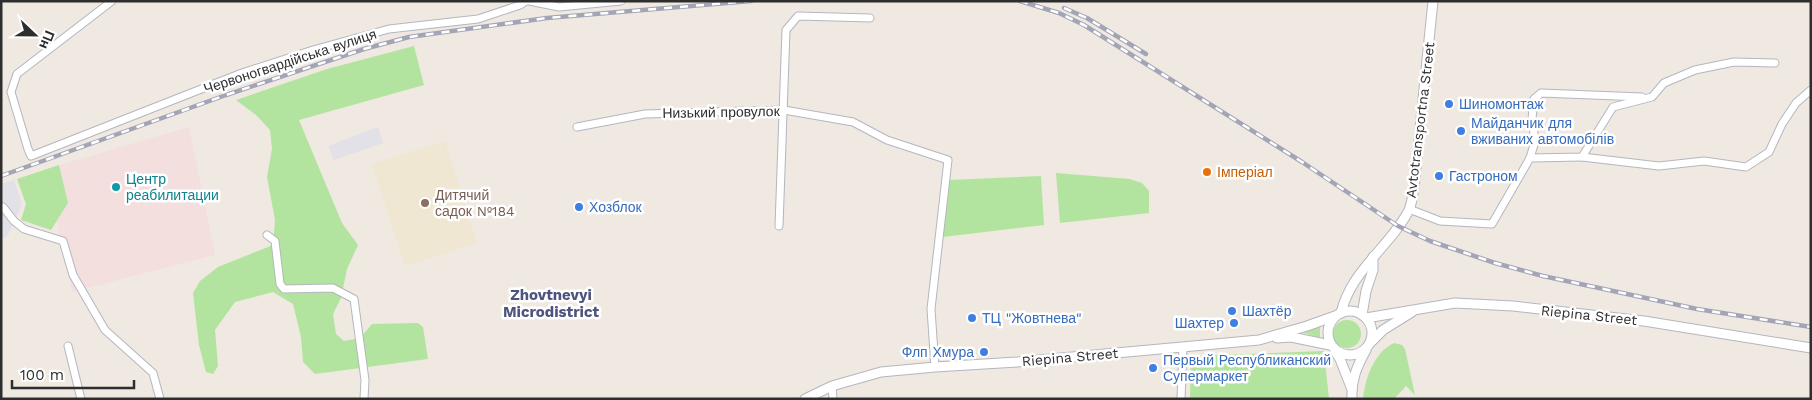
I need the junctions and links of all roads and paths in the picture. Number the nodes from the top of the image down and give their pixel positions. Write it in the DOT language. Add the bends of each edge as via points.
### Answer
graph roads {
  1 [pos="112,1"];
  2 [pos="528,1"];
  3 [pos="621,1"];
  4 [pos="1433,1"];
  5 [pos="870,18"];
  6 [pos="1775,63"];
  7 [pos="1811,90"];
  8 [pos="1652,97"];
  9 [pos="783,110"];
  10 [pos="577,127"];
  11 [pos="1582,157"];
  12 [pos="1530,158"];
  13 [pos="3,207"];
  14 [pos="1409,209"];
  15 [pos="779,226"];
  16 [pos="267,234"];
  17 [pos="1373,256"];
  18 [pos="1419,309"];
  19 [pos="1338,314"];
  20 [pos="1364,317"];
  21 [pos="1259,340"];
  22 [pos="68,346"];
  23 [pos="1183,347"];
  24 [pos="1368,347"];
  25 [pos="1332,348"];
  26 [pos="1811,348"];
  27 [pos="935,367"];
  28 [pos="832,386"];
  29 [pos="1351,387"];
  30 [pos="81,399"];
  31 [pos="160,399"];
  32 [pos="364,399"];
  33 [pos="805,399"];
  34 [pos="833,399"];
  35 [pos="1182,399"];
  36 [pos="1352,399"];
  1 -- 2 [label="street, Червоногвардійська вулиця" via="17,74 11,92 31,156 242,73 313,50 389,29 478,19"];
  2 -- 3 [label="street, Червоногвардійська вулиця" via="559,7"];
  4 -- 14 [label="street, Avtotransportna Street"];
  5 -- 9 [label="street" via="798,16 786,30"];
  6 -- 8 [label="street" via="1734,62 1695,70 1664,83"];
  7 -- 11 [label="street" via="1796,103 1769,152 1746,167 1704,160 1659,166"];
  8 -- 11 [label="street" via="1613,107"];
  8 -- 12 [label="street" via="1542,93 1534,99 1535,141"];
  9 -- 10 [label="street, Низький провулок" via="645,114"];
  9 -- 15 [label="street"];
  9 -- 27 [label="street, Низький провулок" via="853,122 888,140 948,160 931,309"];
  11 -- 12 [label="street"];
  12 -- 14 [label="street" via="1492,224 1440,221"];
  13 -- 31 [label="street" via="24,229 63,241 73,275 105,330 153,372"];
  14 -- 17 [label="street, Avtotransportna Street"];
  16 -- 32 [label="street" via="275,241 280,284 284,289 333,288 354,299 365,380"];
  17 -- 19 [label="street, Avtotransportna Street" via="1351,284"];
  17 -- 20 [label="street"];
  18 -- 20 [label="street, Riepina Street"];
  18 -- 24 [label="street" via="1383,330"];
  18 -- 26 [label="street, Riepina Street" via="1455,303 1514,306 1644,321"];
  19 -- 20 [label="street" via="1350,311"];
  19 -- 21 [label="street, Riepina Street"];
  19 -- 25 [label="street" via="1329,324 1327,335"];
  20 -- 24 [label="street" via="1372,330"];
  21 -- 23 [label="street, Riepina Street"];
  21 -- 25 [label="street" via="1291,337"];
  22 -- 30 [label="street"];
  23 -- 27 [label="street, Riepina Street"];
  23 -- 35 [label="street"];
  24 -- 25 [label="street" via="1356,355 1344,356"];
  24 -- 29 [label="street"];
  25 -- 29 [label="street"];
  27 -- 28 [label="street, Riepina Street" via="881,372"];
  28 -- 33 [label="street, Riepina Street"];
  28 -- 34 [label="street"];
  29 -- 36 [label="street"];
}
